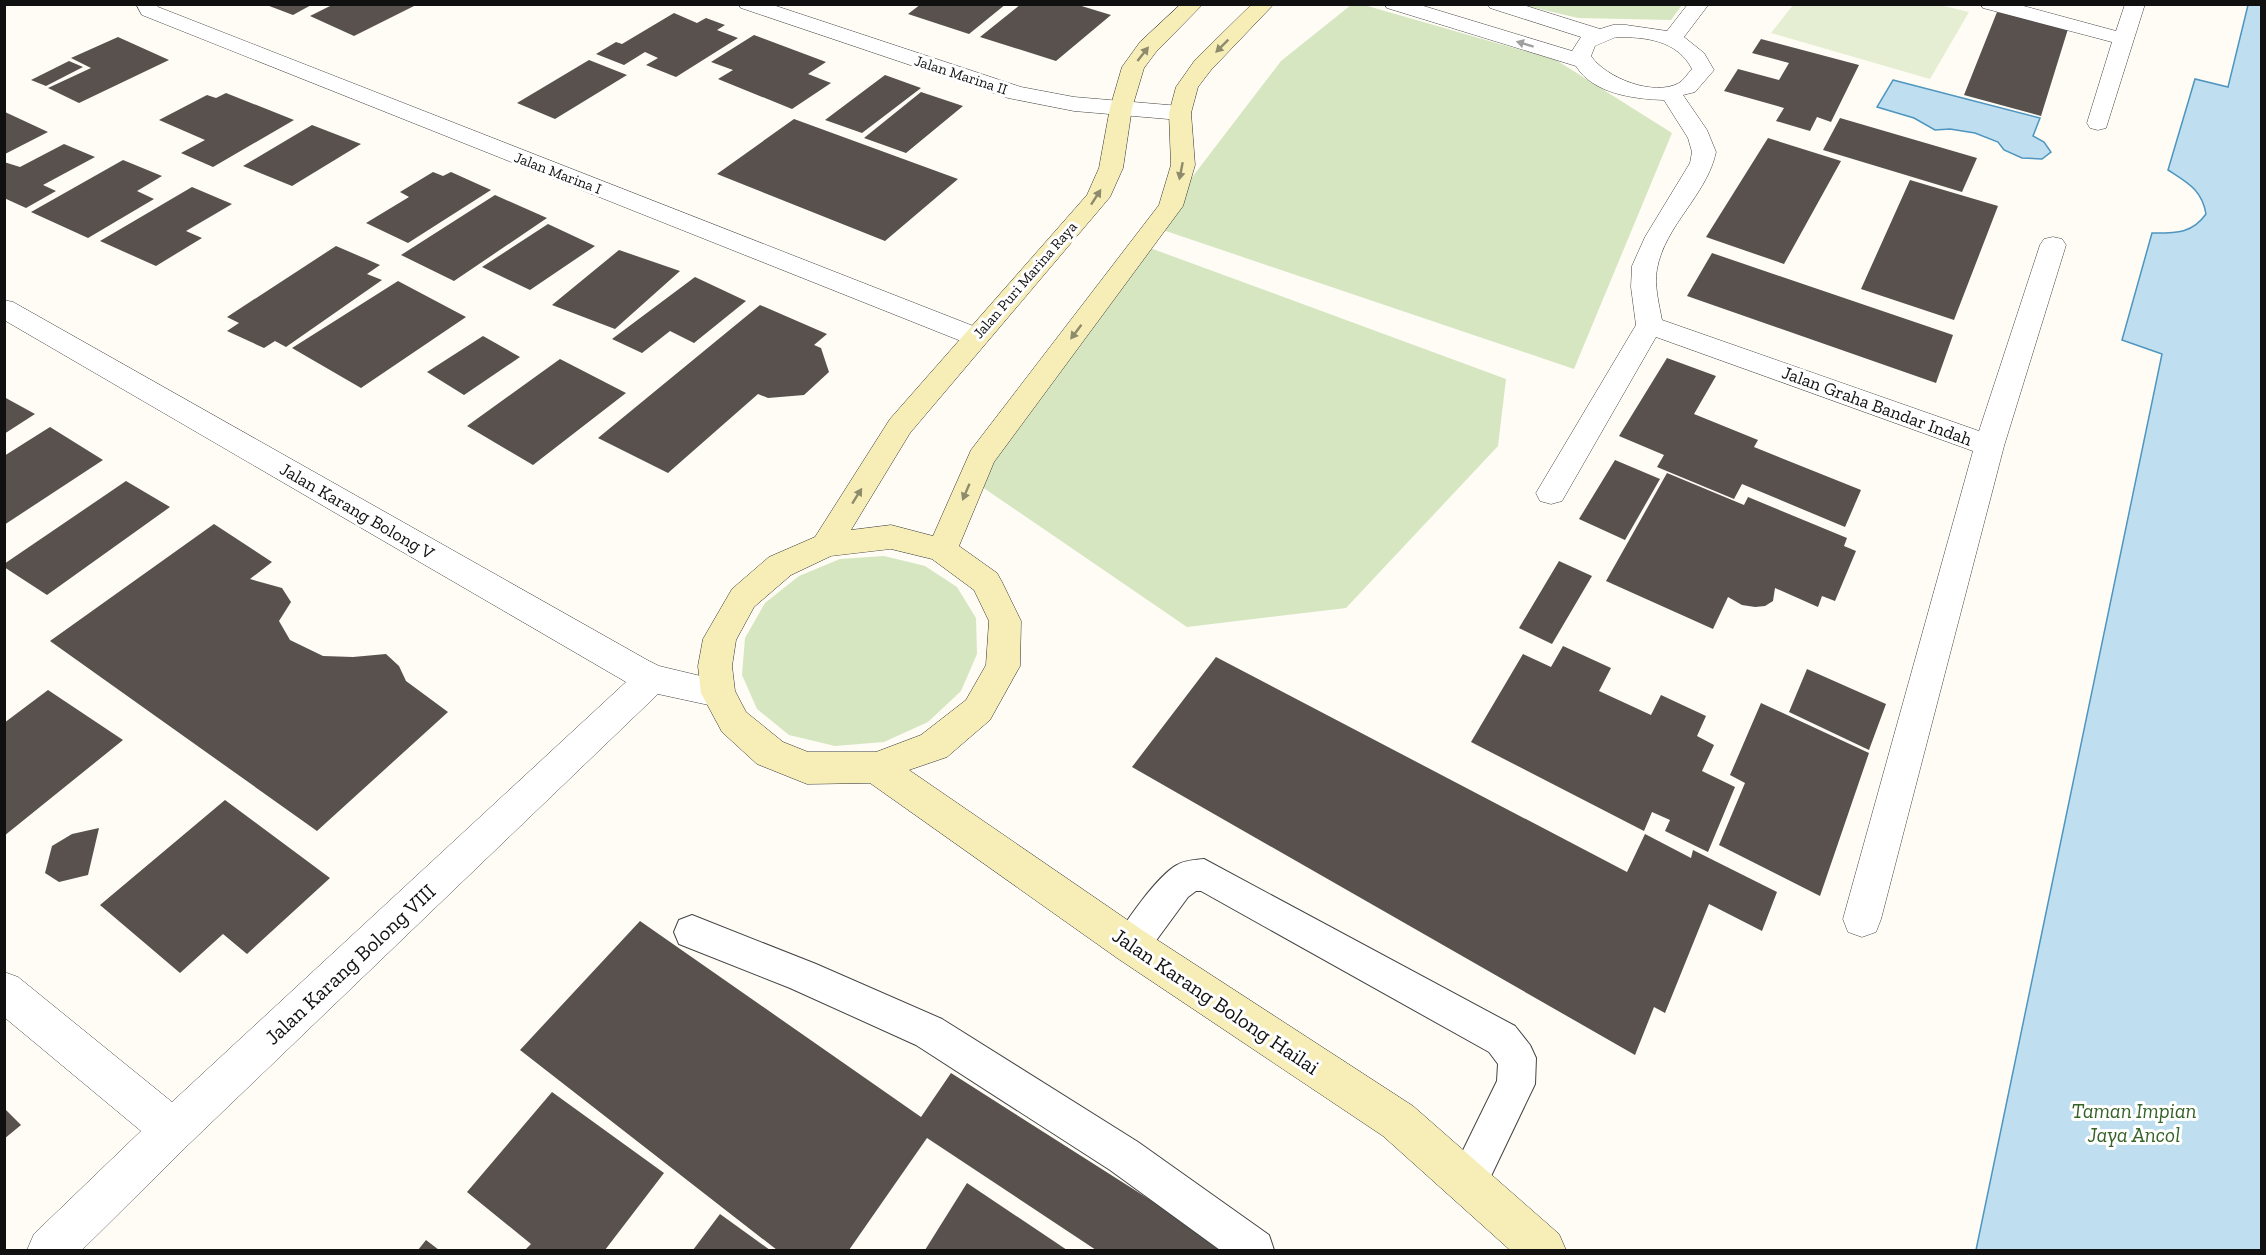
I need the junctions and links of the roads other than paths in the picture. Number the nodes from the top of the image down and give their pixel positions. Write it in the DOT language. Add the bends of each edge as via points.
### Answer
graph roads {
  1 [pos="146,4"];
  2 [pos="748,4"];
  3 [pos="1193,4"];
  4 [pos="1264,4"];
  5 [pos="1394,4"];
  6 [pos="1497,4"];
  7 [pos="1700,4"];
  8 [pos="1990,4"];
  9 [pos="2135,4"];
  10 [pos="1597,35"];
  11 [pos="1671,39"];
  12 [pos="2124,39"];
  13 [pos="1581,61"];
  14 [pos="1669,93"];
  15 [pos="1121,108"];
  16 [pos="1180,112"];
  17 [pos="2098,123"];
  18 [pos="2053,245"];
  19 [pos="4,308"];
  20 [pos="1649,325"];
  21 [pos="976,337"];
  22 [pos="1989,446"];
  23 [pos="1551,493"];
  24 [pos="826,545"];
  25 [pos="942,550"];
  26 [pos="652,679"];
  27 [pos="718,693"];
  28 [pos="876,767"];
  29 [pos="1862,919"];
  30 [pos="692,933"];
  31 [pos="1131,945"];
  32 [pos="4,991"];
  33 [pos="172,1130"];
  34 [pos="1467,1183"];
  35 [pos="51,1251"];
  36 [pos="1254,1251"];
  37 [pos="1542,1251"];
  1 -- 21 [label="street, Jalan Marina I" via="149,11 171,20"];
  2 -- 15 [label="street, Jalan Marina II" via="1016,93"];
  15 -- 3 [label="street, Jalan Puri Marina Raya, one-way" via="1133,67"];
  4 -- 16 [label="street, one-way" via="1203,65 1187,87"];
  13 -- 5 [label="street, one-way"];
  6 -- 10 [label="street"];
  7 -- 11 [label="street"];
  8 -- 12 [label="street"];
  9 -- 12 [label="street"];
  10 -- 11 [label="street" via="1632,31"];
  10 -- 13 [label="street" via="1585,42 1580,51"];
  11 -- 14 [label="street" via="1699,58 1703,70 1699,80"];
  12 -- 17 [label="street"];
  13 -- 14 [label="street" via="1590,72 1615,86"];
  14 -- 20 [label="street" via="1704,151 1697,173 1654,239 1644,268"];
  15 -- 16 [label="street, Jalan Marina II"];
  21 -- 15 [label="street, Jalan Puri Marina Raya, one-way" via="1098,197 1111,168"];
  16 -- 25 [label="street, one-way" via="1183,165 1172,207 981,458"];
  18 -- 22 [label="street"];
  19 -- 26 [label="street, Jalan Karang Bolong V"];
  20 -- 22 [label="street, Jalan Graha Bandar Indah"];
  20 -- 23 [label="street"];
  24 -- 21 [label="street, Jalan Puri Marina Raya, one-way" via="900,426"];
  22 -- 29 [label="street, Jalan Graha Bandar Indah"];
  24 -- 25 [label="street" via="891,537"];
  24 -- 27 [label="street" via="780,566 743,598 720,639 715,666"];
  25 -- 28 [label="street" via="986,582 1005,621 1003,666 978,710 934,746"];
  26 -- 27 [label="street, Jalan Karang Bolong V"];
  26 -- 33 [label="street, Jalan Karang Bolong VIII"];
  27 -- 28 [label="street" via="734,722 770,753 807,768"];
  28 -- 31 [label="street, Jalan Karang Bolong Hailai"];
  30 -- 36 [label="lane" via="803,976 929,1032 1124,1156"];
  31 -- 34 [label="street, Jalan Karang Bolong Hailai" via="1398,1121"];
  31 -- 34 [label="lane" via="1176,886 1189,876 1204,875 1502,1039 1517,1058 1516,1084"];
  32 -- 33 [label="street"];
  33 -- 35 [label="street, Jalan Karang Bolong VIII"];
  34 -- 37 [label="street, Jalan Karang Bolong Hailai"];
}
